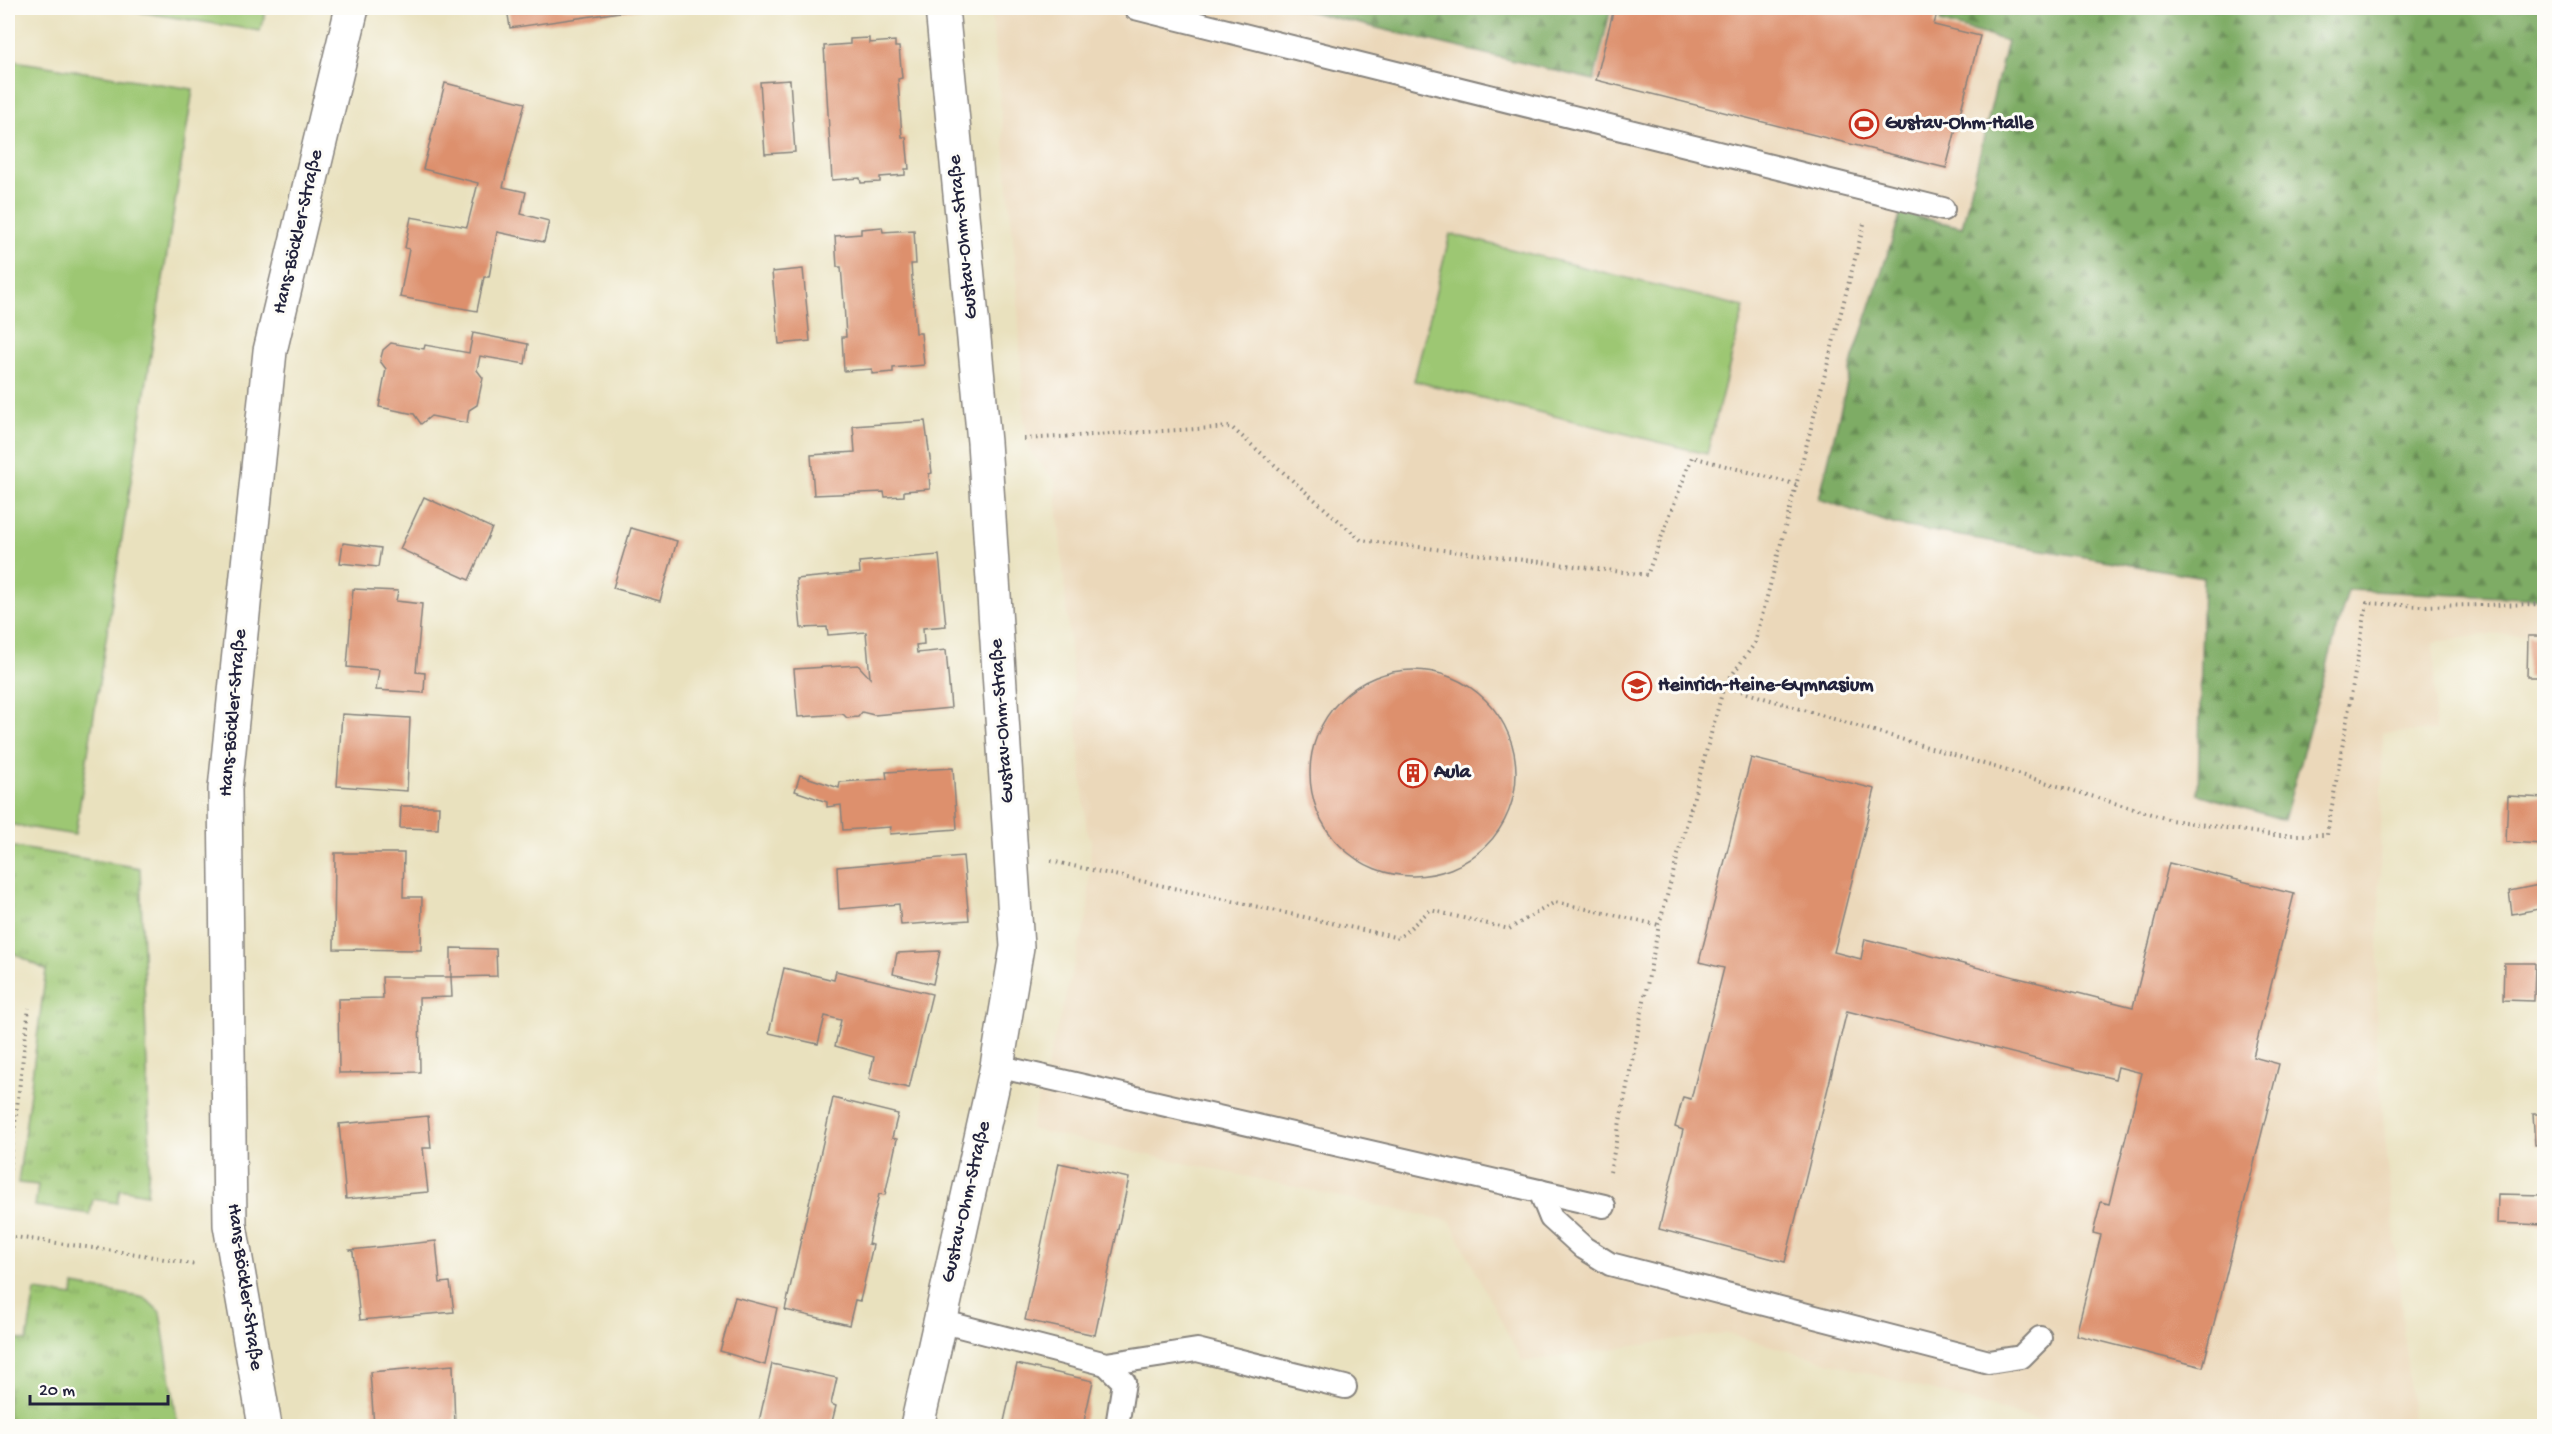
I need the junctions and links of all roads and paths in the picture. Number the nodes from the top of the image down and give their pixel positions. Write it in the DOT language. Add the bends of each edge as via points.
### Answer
graph roads {
  1 [pos="352,8"];
  2 [pos="942,8"];
  3 [pos="1135,8"];
  4 [pos="1872,192"];
  5 [pos="1943,208"];
  6 [pos="984,441"];
  7 [pos="1798,485"];
  8 [pos="2544,604"];
  9 [pos="1724,686"];
  10 [pos="1012,853"];
  11 [pos="1659,925"];
  12 [pos="29,1008"];
  13 [pos="997,1066"];
  14 [pos="8,1181"];
  15 [pos="1540,1191"];
  16 [pos="1604,1206"];
  17 [pos="8,1236"];
  18 [pos="239,1273"];
  19 [pos="940,1321"];
  20 [pos="2040,1338"];
  21 [pos="1106,1364"];
  22 [pos="1345,1387"];
  23 [pos="265,1426"];
  24 [pos="917,1426"];
  25 [pos="1117,1426"];
  1 -- 18 [label="street, Hans-Böckler-Straße" via="270,351 225,789 230,1225"];
  2 -- 6 [label="street, Gustav-Ohm-Straße"];
  3 -- 4 [label="lane"];
  4 -- 5 [label="lane"];
  4 -- 7 [label="path"];
  6 -- 7 [label="path" via="1231,427 1360,540 1647,575 1692,457"];
  6 -- 10 [label="street, Gustav-Ohm-Straße"];
  7 -- 9 [label="path" via="1755,643"];
  8 -- 9 [label="path" via="2367,603 2327,835 2272,835 2171,820"];
  9 -- 11 [label="path"];
  10 -- 11 [label="path" via="1399,938 1430,910 1509,928 1555,902"];
  10 -- 13 [label="street, Gustav-Ohm-Straße" via="1017,947"];
  11 -- 16 [label="path"];
  12 -- 14 [label="path"];
  13 -- 15 [label="lane"];
  13 -- 19 [label="street, Gustav-Ohm-Straße"];
  15 -- 16 [label="lane"];
  15 -- 20 [label="lane" via="1551,1218 1584,1248 1610,1264 1989,1362 2021,1357"];
  17 -- 18 [label="path"];
  18 -- 23 [label="street, Hans-Böckler-Straße"];
  19 -- 21 [label="lane"];
  19 -- 24 [label="street, Gustav-Ohm-Straße"];
  21 -- 22 [label="lane" via="1197,1350"];
  21 -- 25 [label="lane" via="1124,1382"];
}
